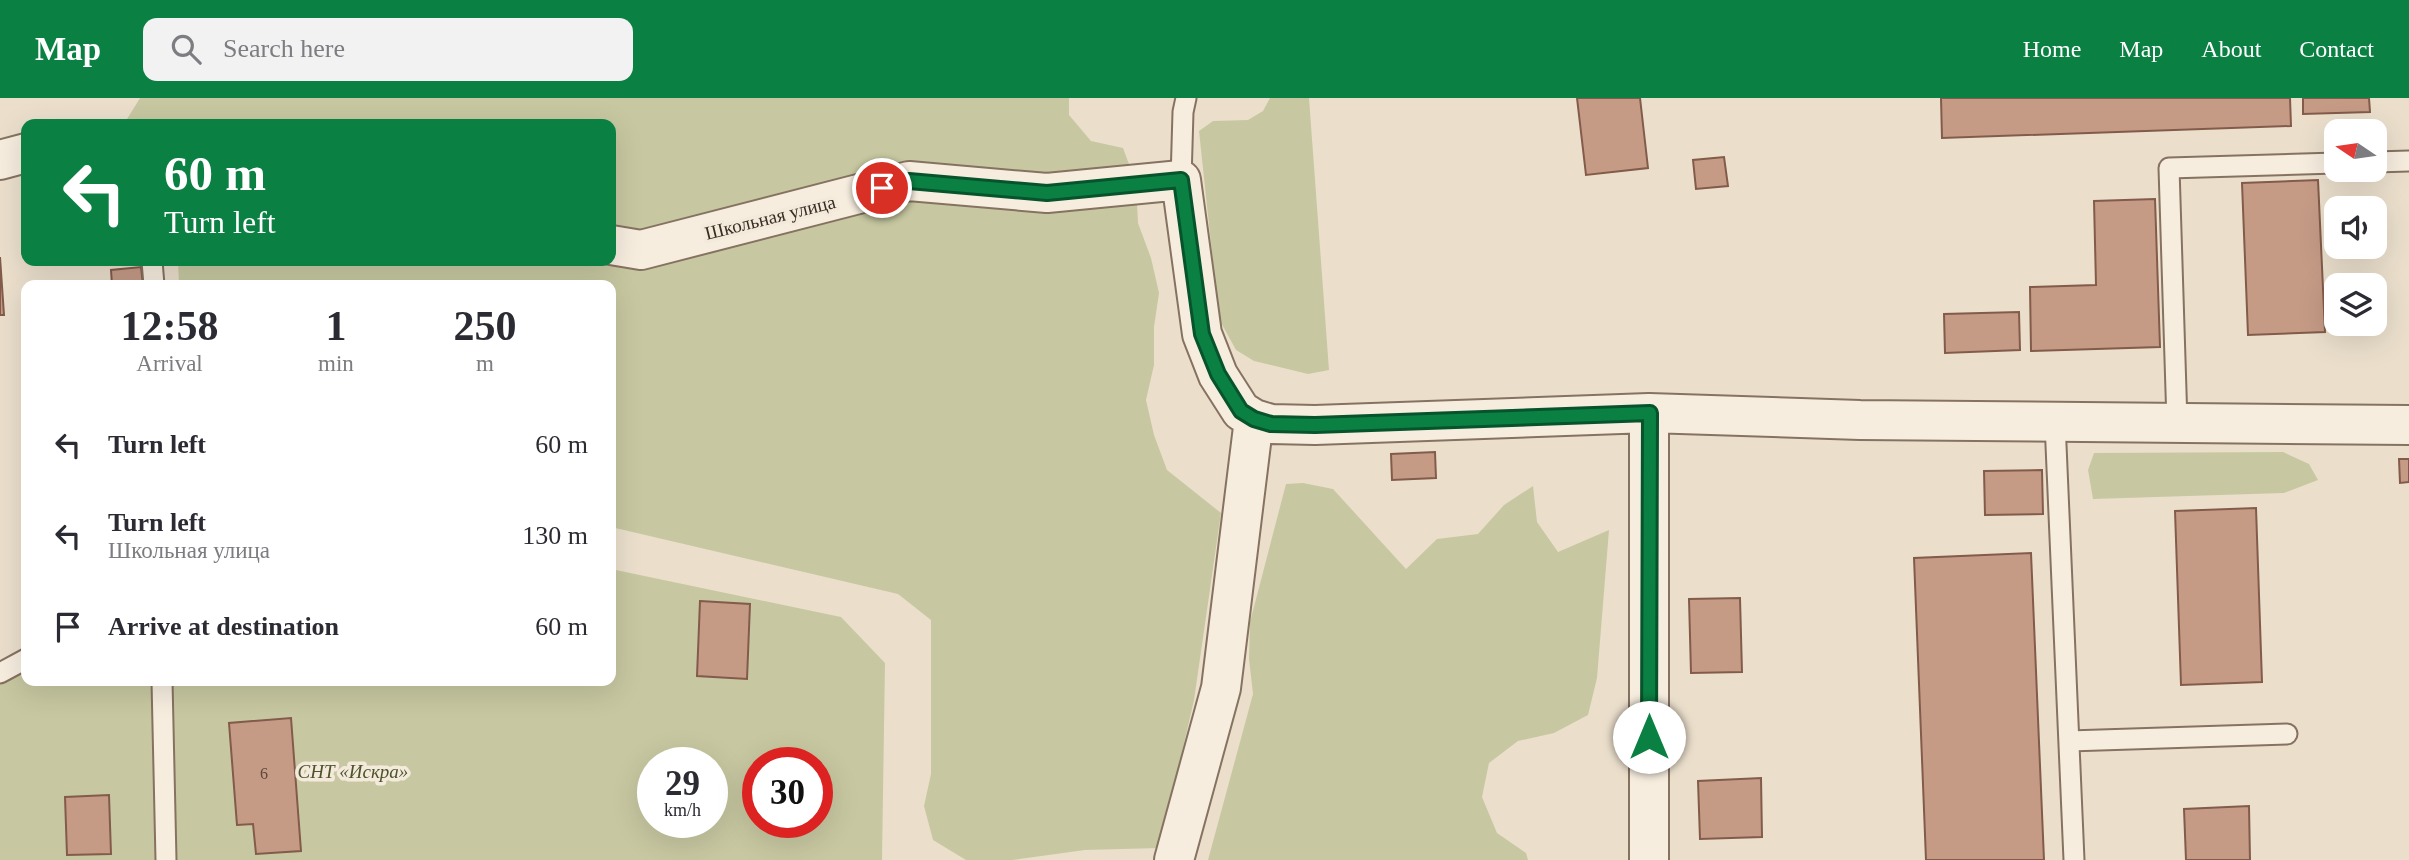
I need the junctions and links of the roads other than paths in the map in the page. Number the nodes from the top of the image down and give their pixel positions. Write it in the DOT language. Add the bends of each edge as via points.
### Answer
graph roads {
  1 [pos="1186,98"];
  2 [pos="21,154"];
  3 [pos="0,160"];
  4 [pos="2409,161"];
  5 [pos="2387,162"];
  6 [pos="2324,163"];
  7 [pos="1181,180"];
  8 [pos="616,246"];
  9 [pos="1650,413"];
  10 [pos="1254,419"];
  11 [pos="2055,422"];
  12 [pos="2177,423"];
  13 [pos="2409,425"];
  14 [pos="21,662"];
  15 [pos="0,673"];
  16 [pos="162,686"];
  17 [pos="2287,734"];
  18 [pos="2069,741"];
  19 [pos="166,860"];
  20 [pos="1174,860"];
  21 [pos="1649,860"];
  22 [pos="2074,860"];
  1 -- 7 [label="lane"];
  2 -- 3 [label="street"];
  4 -- 5 [label="lane"];
  6 -- 12 [label="lane" via="2169,168"];
  7 -- 8 [label="street, Школьная улица" via="1047,193 909,181 641,250"];
  7 -- 10 [label="street" via="1202,334 1218,374 1241,411"];
  9 -- 10 [label="street" via="1315,425"];
  9 -- 11 [label="street"];
  9 -- 21 [label="street"];
  10 -- 20 [label="street" via="1221,688"];
  11 -- 12 [label="street"];
  11 -- 18 [label="lane"];
  12 -- 13 [label="street"];
  14 -- 15 [label="lane"];
  16 -- 19 [label="lane"];
  17 -- 18 [label="lane"];
  18 -- 22 [label="lane"];
}
